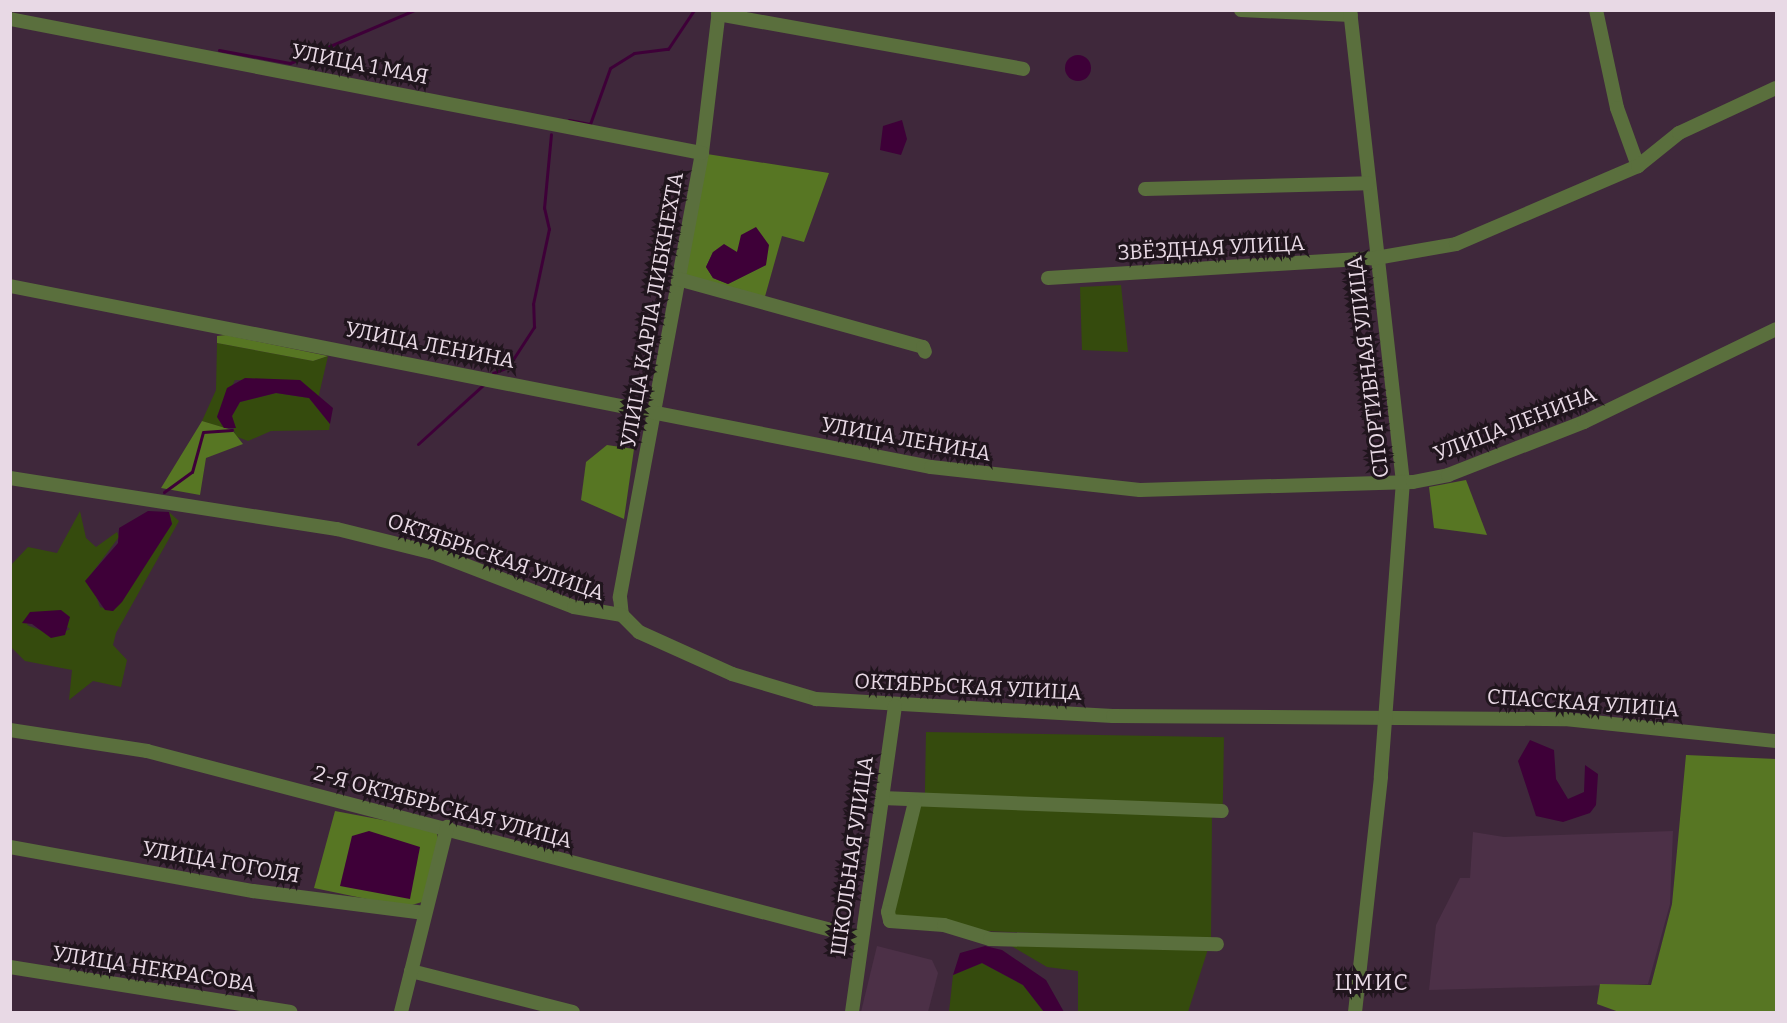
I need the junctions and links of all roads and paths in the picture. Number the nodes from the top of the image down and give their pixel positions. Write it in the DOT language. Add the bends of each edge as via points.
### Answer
graph roads {
  1 [pos="1241,10"];
  2 [pos="1596,10"];
  3 [pos="718,12"];
  4 [pos="1351,13"];
  5 [pos="10,18"];
  6 [pos="1023,69"];
  7 [pos="1776,88"];
  8 [pos="702,153"];
  9 [pos="1638,166"];
  10 [pos="1368,183"];
  11 [pos="1145,189"];
  12 [pos="1376,258"];
  13 [pos="1048,278"];
  14 [pos="678,279"];
  15 [pos="10,286"];
  16 [pos="1776,329"];
  17 [pos="925,352"];
  18 [pos="655,410"];
  19 [pos="10,478"];
  20 [pos="1403,481"];
  21 [pos="622,615"];
  22 [pos="895,706"];
  23 [pos="1385,719"];
  24 [pos="10,730"];
  25 [pos="1776,741"];
  26 [pos="882,798"];
  27 [pos="915,802"];
  28 [pos="1222,811"];
  29 [pos="447,827"];
  30 [pos="10,847"];
  31 [pos="425,913"];
  32 [pos="862,938"];
  33 [pos="1217,944"];
  34 [pos="10,967"];
  35 [pos="411,971"];
  36 [pos="290,1012"];
  37 [pos="401,1012"];
  38 [pos="573,1012"];
  39 [pos="852,1012"];
  40 [pos="1355,1012"];
  1 -- 4 [label="street"];
  2 -- 9 [label="street" via="1617,108"];
  3 -- 6 [label="street"];
  3 -- 8 [label="street, УЛИЦА КАРЛА ЛИБКНЕХТА"];
  4 -- 10 [label="street, СПОРТИВНАЯ УЛИЦА"];
  5 -- 8 [label="street, УЛИЦА 1 МАЯ"];
  7 -- 9 [label="street, ЗВЁЗДНАЯ УЛИЦА" via="1679,133"];
  8 -- 14 [label="street, УЛИЦА КАРЛА ЛИБКНЕХТА"];
  9 -- 12 [label="street, ЗВЁЗДНАЯ УЛИЦА" via="1463,242"];
  10 -- 11 [label="street"];
  10 -- 12 [label="street, СПОРТИВНАЯ УЛИЦА"];
  12 -- 13 [label="street, ЗВЁЗДНАЯ УЛИЦА"];
  12 -- 20 [label="street, СПОРТИВНАЯ УЛИЦА"];
  14 -- 17 [label="street" via="923,347"];
  14 -- 18 [label="street, УЛИЦА КАРЛА ЛИБКНЕХТА"];
  15 -- 18 [label="street, УЛИЦА ЛЕНИНА"];
  16 -- 20 [label="street, УЛИЦА ЛЕНИНА" via="1495,459 1448,475"];
  18 -- 20 [label="street, УЛИЦА ЛЕНИНА" via="931,467 1070,485 1164,490"];
  18 -- 21 [label="street, УЛИЦА КАРЛА ЛИБКНЕХТА" via="623,573"];
  19 -- 21 [label="street, ОКТЯБРЬСКАЯ УЛИЦА" via="337,529 434,553 574,607"];
  20 -- 23 [label="street, СПОРТИВНАЯ УЛИЦА"];
  21 -- 22 [label="street, ОКТЯБРЬСКАЯ УЛИЦА" via="659,642 778,691"];
  22 -- 23 [label="street, ОКТЯБРЬСКАЯ УЛИЦА" via="1113,716"];
  22 -- 26 [label="street, ШКОЛЬНАЯ УЛИЦА"];
  23 -- 25 [label="street, СПАССКАЯ УЛИЦА" via="1574,719"];
  23 -- 40 [label="street, СПОРТИВНАЯ УЛИЦА"];
  24 -- 29 [label="street, 2-Я ОКТЯБРЬСКАЯ УЛИЦА" via="147,752"];
  26 -- 27 [label="street"];
  26 -- 32 [label="street, ШКОЛЬНАЯ УЛИЦА"];
  27 -- 28 [label="street"];
  27 -- 33 [label="street" via="888,912 890,921 944,925 990,939"];
  29 -- 31 [label="street"];
  29 -- 32 [label="street, 2-Я ОКТЯБРЬСКАЯ УЛИЦА"];
  30 -- 31 [label="street, УЛИЦА ГОГОЛЯ" via="253,891"];
  31 -- 35 [label="street"];
  32 -- 39 [label="street, ШКОЛЬНАЯ УЛИЦА"];
  34 -- 36 [label="street, УЛИЦА НЕКРАСОВА"];
  35 -- 37 [label="street"];
  35 -- 38 [label="street"];
}
